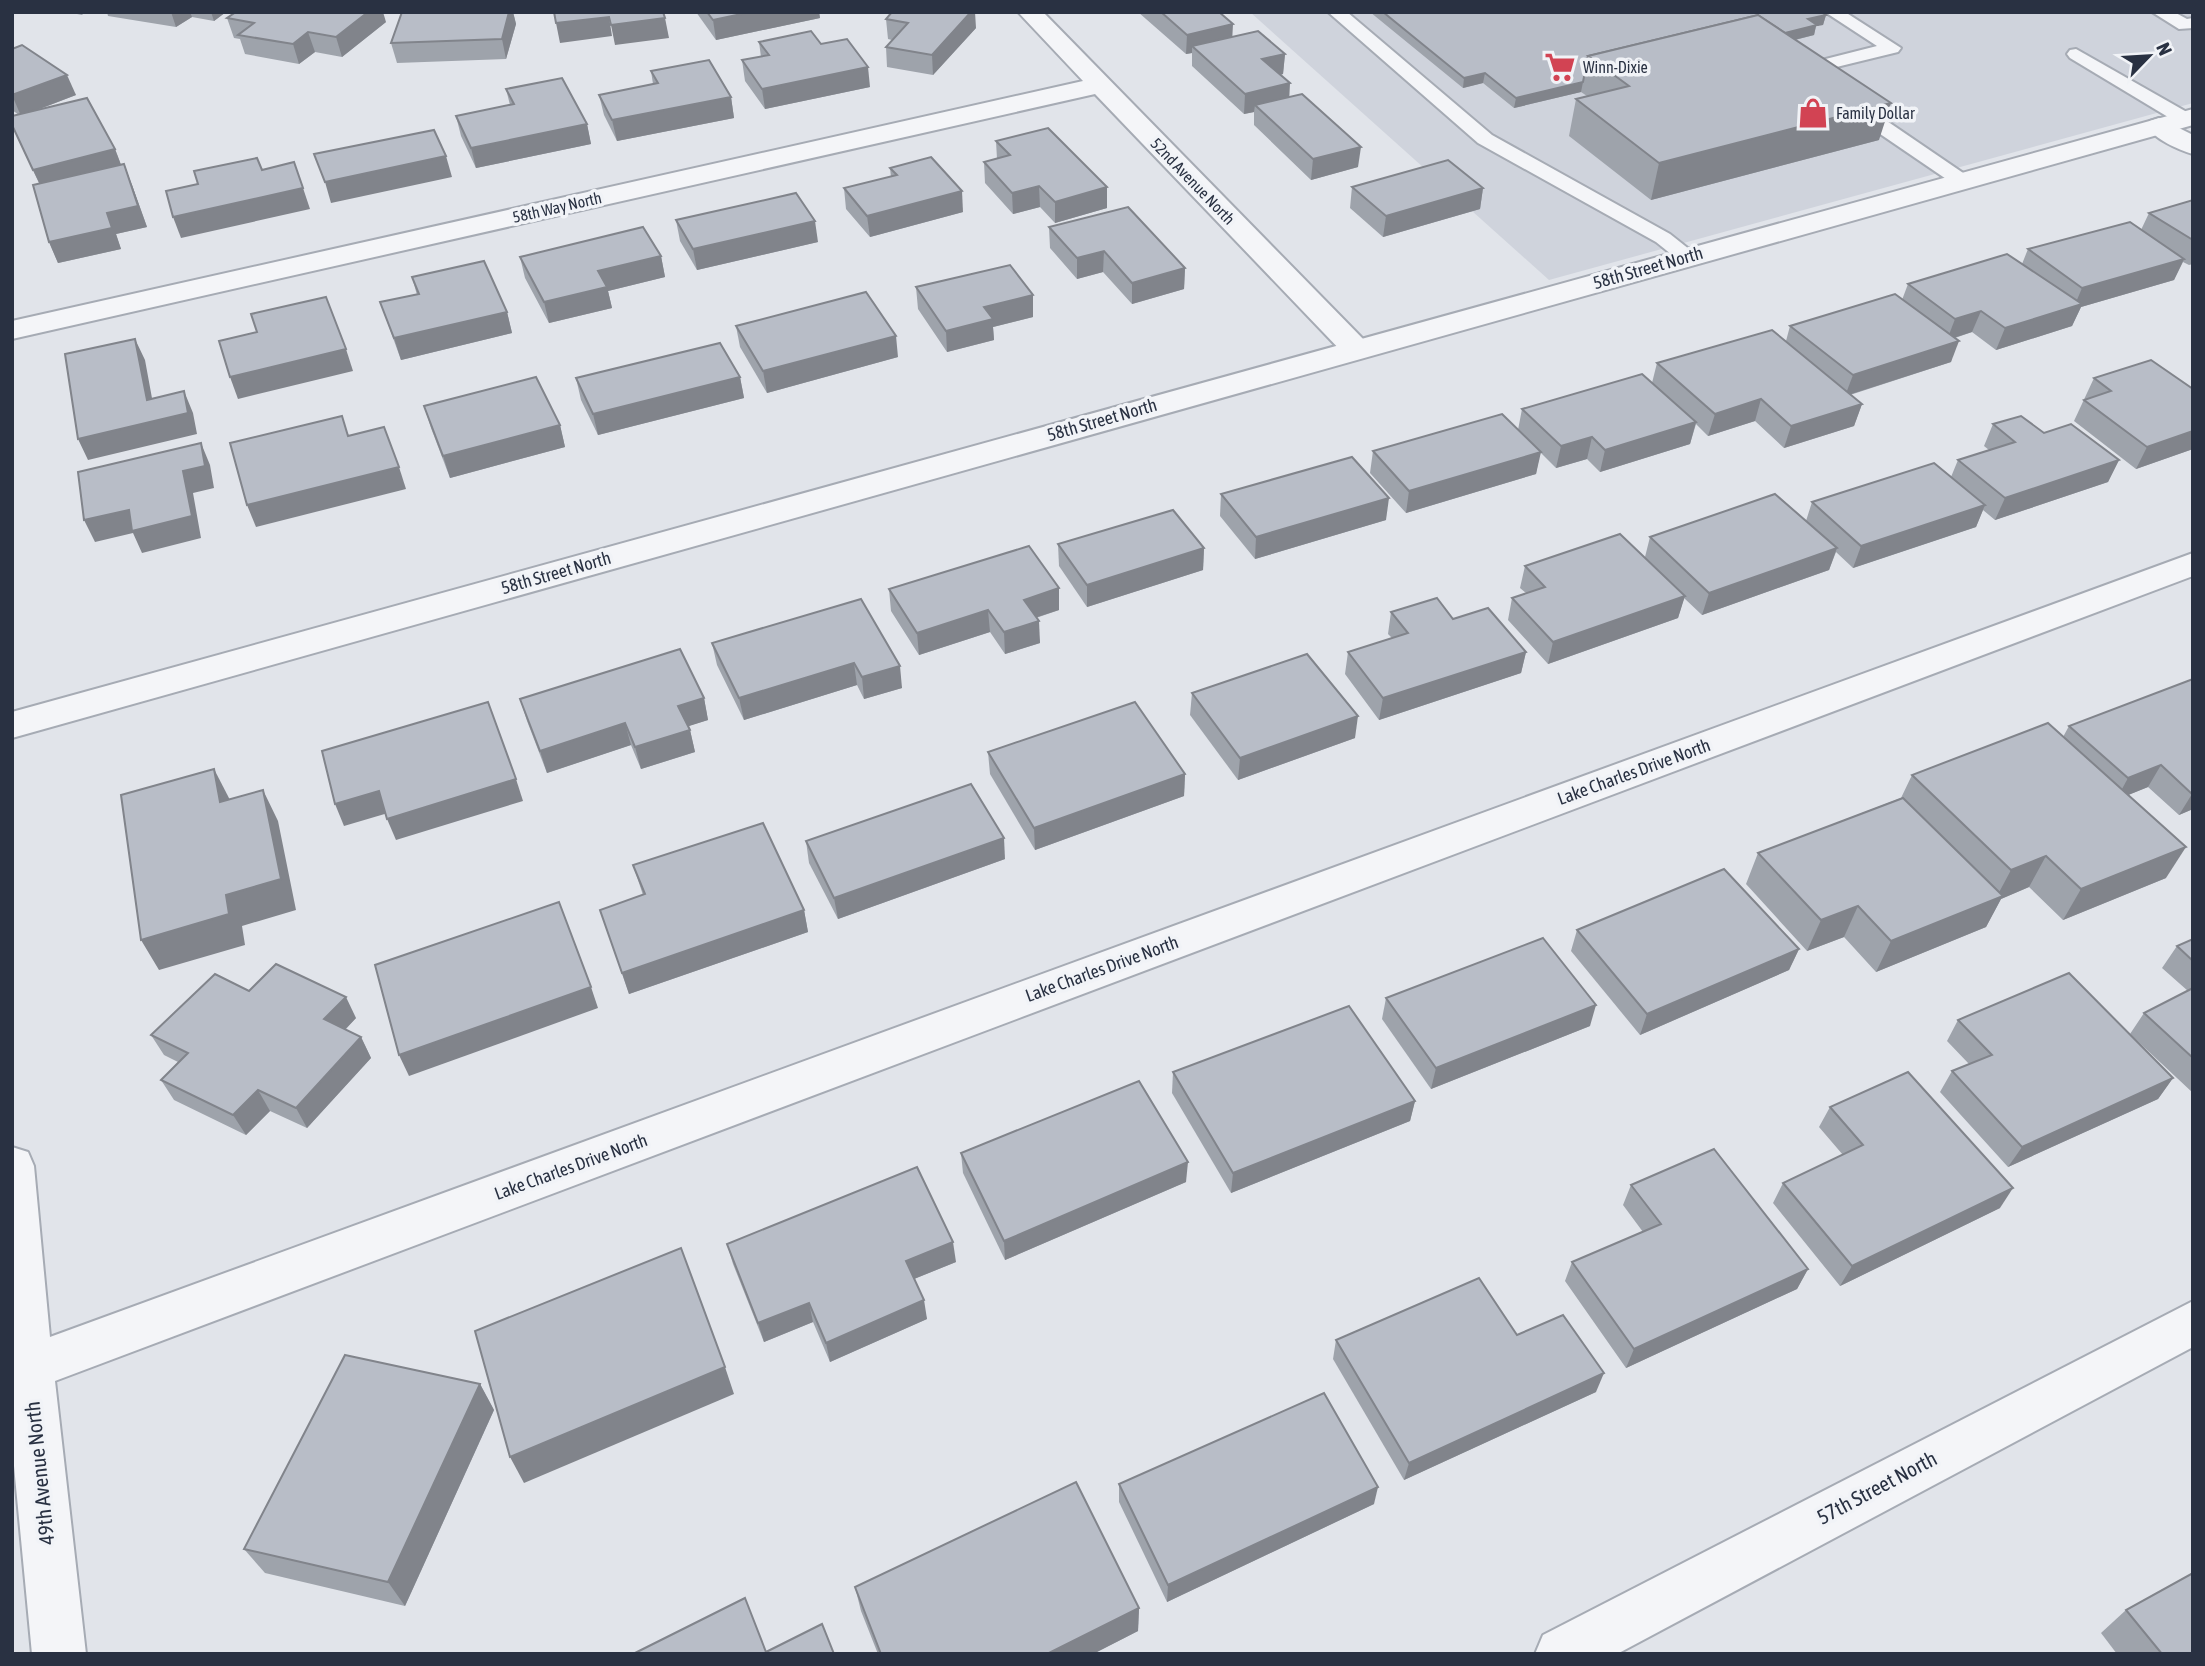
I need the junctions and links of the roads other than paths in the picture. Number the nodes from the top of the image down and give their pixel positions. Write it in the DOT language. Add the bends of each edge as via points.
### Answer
graph roads {
  1 [pos="1030,12"];
  2 [pos="1336,12"];
  3 [pos="1833,12"];
  4 [pos="2160,12"];
  5 [pos="2193,23"];
  6 [pos="2076,54"];
  7 [pos="1101,85"];
  8 [pos="1820,85"];
  9 [pos="1840,99"];
  10 [pos="2182,127"];
  11 [pos="1962,181"];
  12 [pos="1689,257"];
  13 [pos="12,330"];
  14 [pos="1356,349"];
  15 [pos="2193,564"];
  16 [pos="12,725"];
  17 [pos="12,1166"];
  18 [pos="2193,1323"];
  19 [pos="21,1371"];
  20 [pos="59,1654"];
  21 [pos="1562,1654"];
  1 -- 7 [label="street, 52nd Avenue North"];
  2 -- 12 [label="lane" via="1485,139"];
  3 -- 8 [label="lane" via="1892,48 1800,71"];
  4 -- 5 [label="lane" via="2185,25"];
  6 -- 10 [label="lane"];
  7 -- 13 [label="street, 58th Way North"];
  7 -- 14 [label="street, 52nd Avenue North"];
  9 -- 11 [label="lane"];
  10 -- 11 [label="street, 58th Street North"];
  11 -- 12 [label="street, 58th Street North"];
  12 -- 14 [label="street, 58th Street North"];
  14 -- 16 [label="street, 58th Street North"];
  15 -- 19 [label="street, Lake Charles Drive North"];
  17 -- 19 [label="street, 49th Avenue North"];
  18 -- 21 [label="street, 57th Street North"];
  19 -- 20 [label="street, 49th Avenue North"];
}
